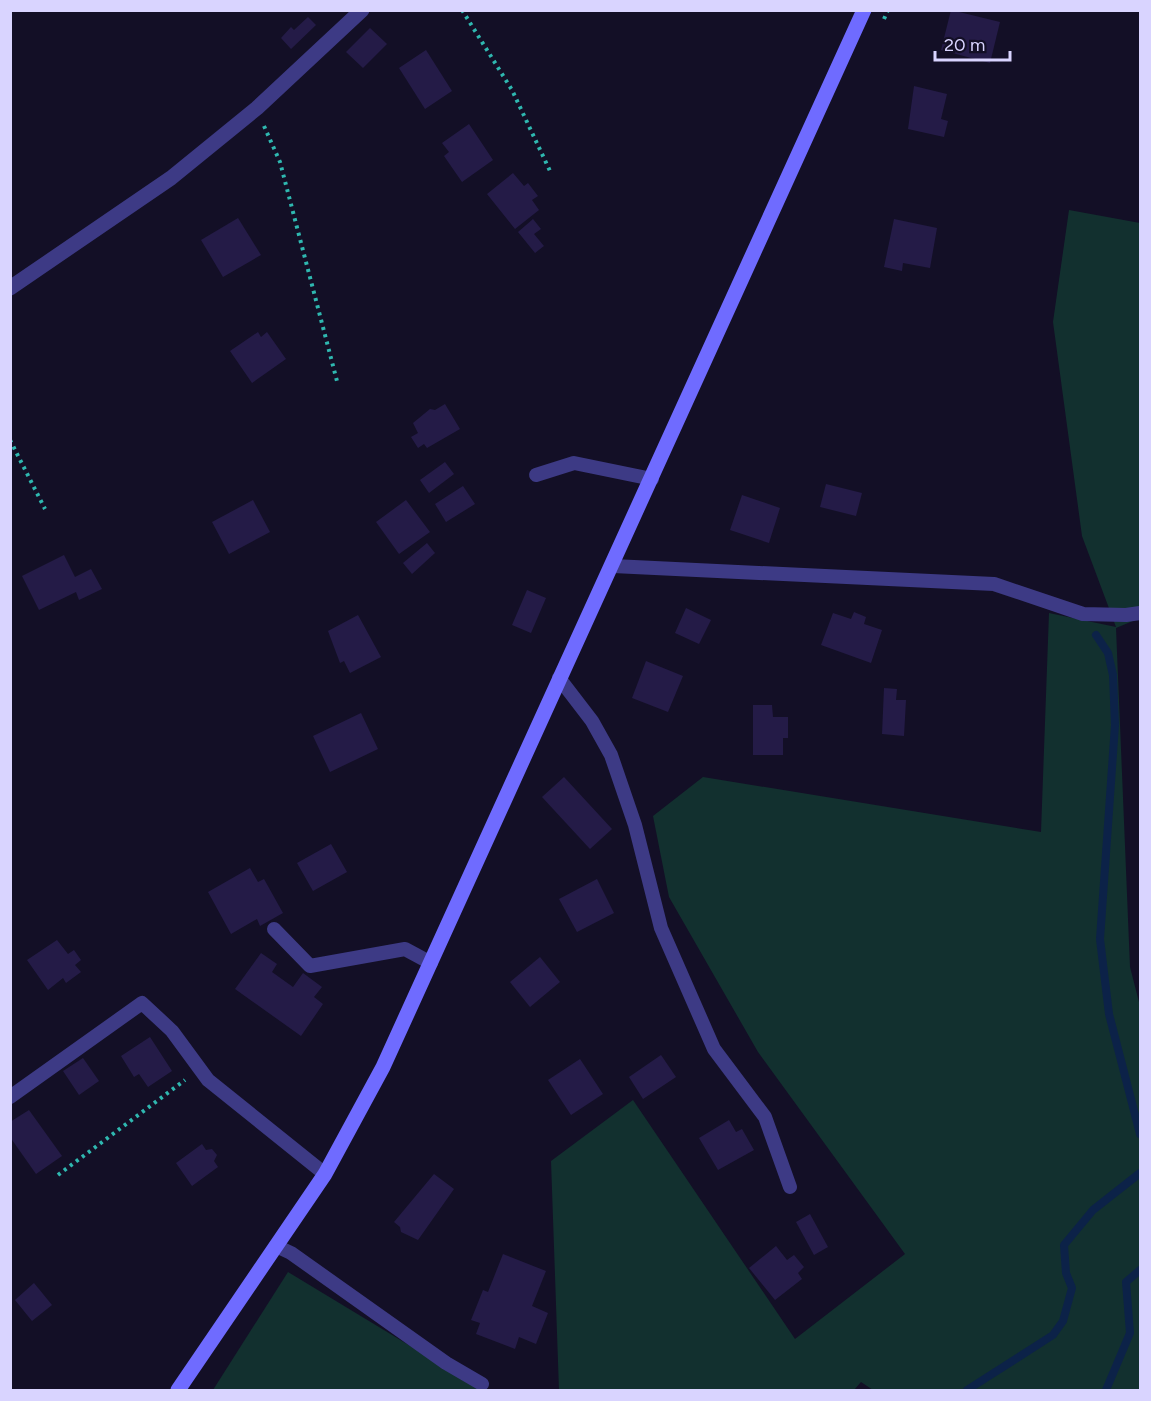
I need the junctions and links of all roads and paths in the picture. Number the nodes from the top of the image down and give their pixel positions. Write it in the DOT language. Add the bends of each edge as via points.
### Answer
graph roads {
  1 [pos="362,10"];
  2 [pos="462,10"];
  3 [pos="864,10"];
  4 [pos="257,108"];
  5 [pos="550,171"];
  6 [pos="10,288"];
  7 [pos="338,386"];
  8 [pos="10,440"];
  9 [pos="536,475"];
  10 [pos="652,478"];
  11 [pos="45,509"];
  12 [pos="613,566"];
  13 [pos="1140,613"];
  14 [pos="559,678"];
  15 [pos="274,929"];
  16 [pos="431,963"];
  17 [pos="200,1068"];
  18 [pos="10,1096"];
  19 [pos="325,1174"];
  20 [pos="58,1175"];
  21 [pos="790,1187"];
  22 [pos="276,1246"];
  23 [pos="482,1384"];
  24 [pos="178,1390"];
  1 -- 4 [label="street"];
  2 -- 5 [label="path" via="512,90"];
  3 -- 10 [label="main road"];
  4 -- 6 [label="street" via="171,178"];
  4 -- 7 [label="path" via="280,162"];
  8 -- 11 [label="path"];
  9 -- 10 [label="lane" via="574,463"];
  10 -- 12 [label="main road"];
  12 -- 13 [label="lane" via="994,584 1083,614"];
  12 -- 14 [label="main road"];
  14 -- 16 [label="main road"];
  14 -- 21 [label="lane" via="592,721 611,755 635,825 661,928 714,1048 765,1117"];
  15 -- 16 [label="lane" via="310,966 405,949"];
  16 -- 19 [label="main road" via="383,1067"];
  17 -- 18 [label="lane" via="172,1031 142,1004"];
  17 -- 19 [label="lane" via="208,1080"];
  17 -- 20 [label="path"];
  19 -- 22 [label="main road"];
  22 -- 23 [label="lane"];
  22 -- 24 [label="main road"];
}
